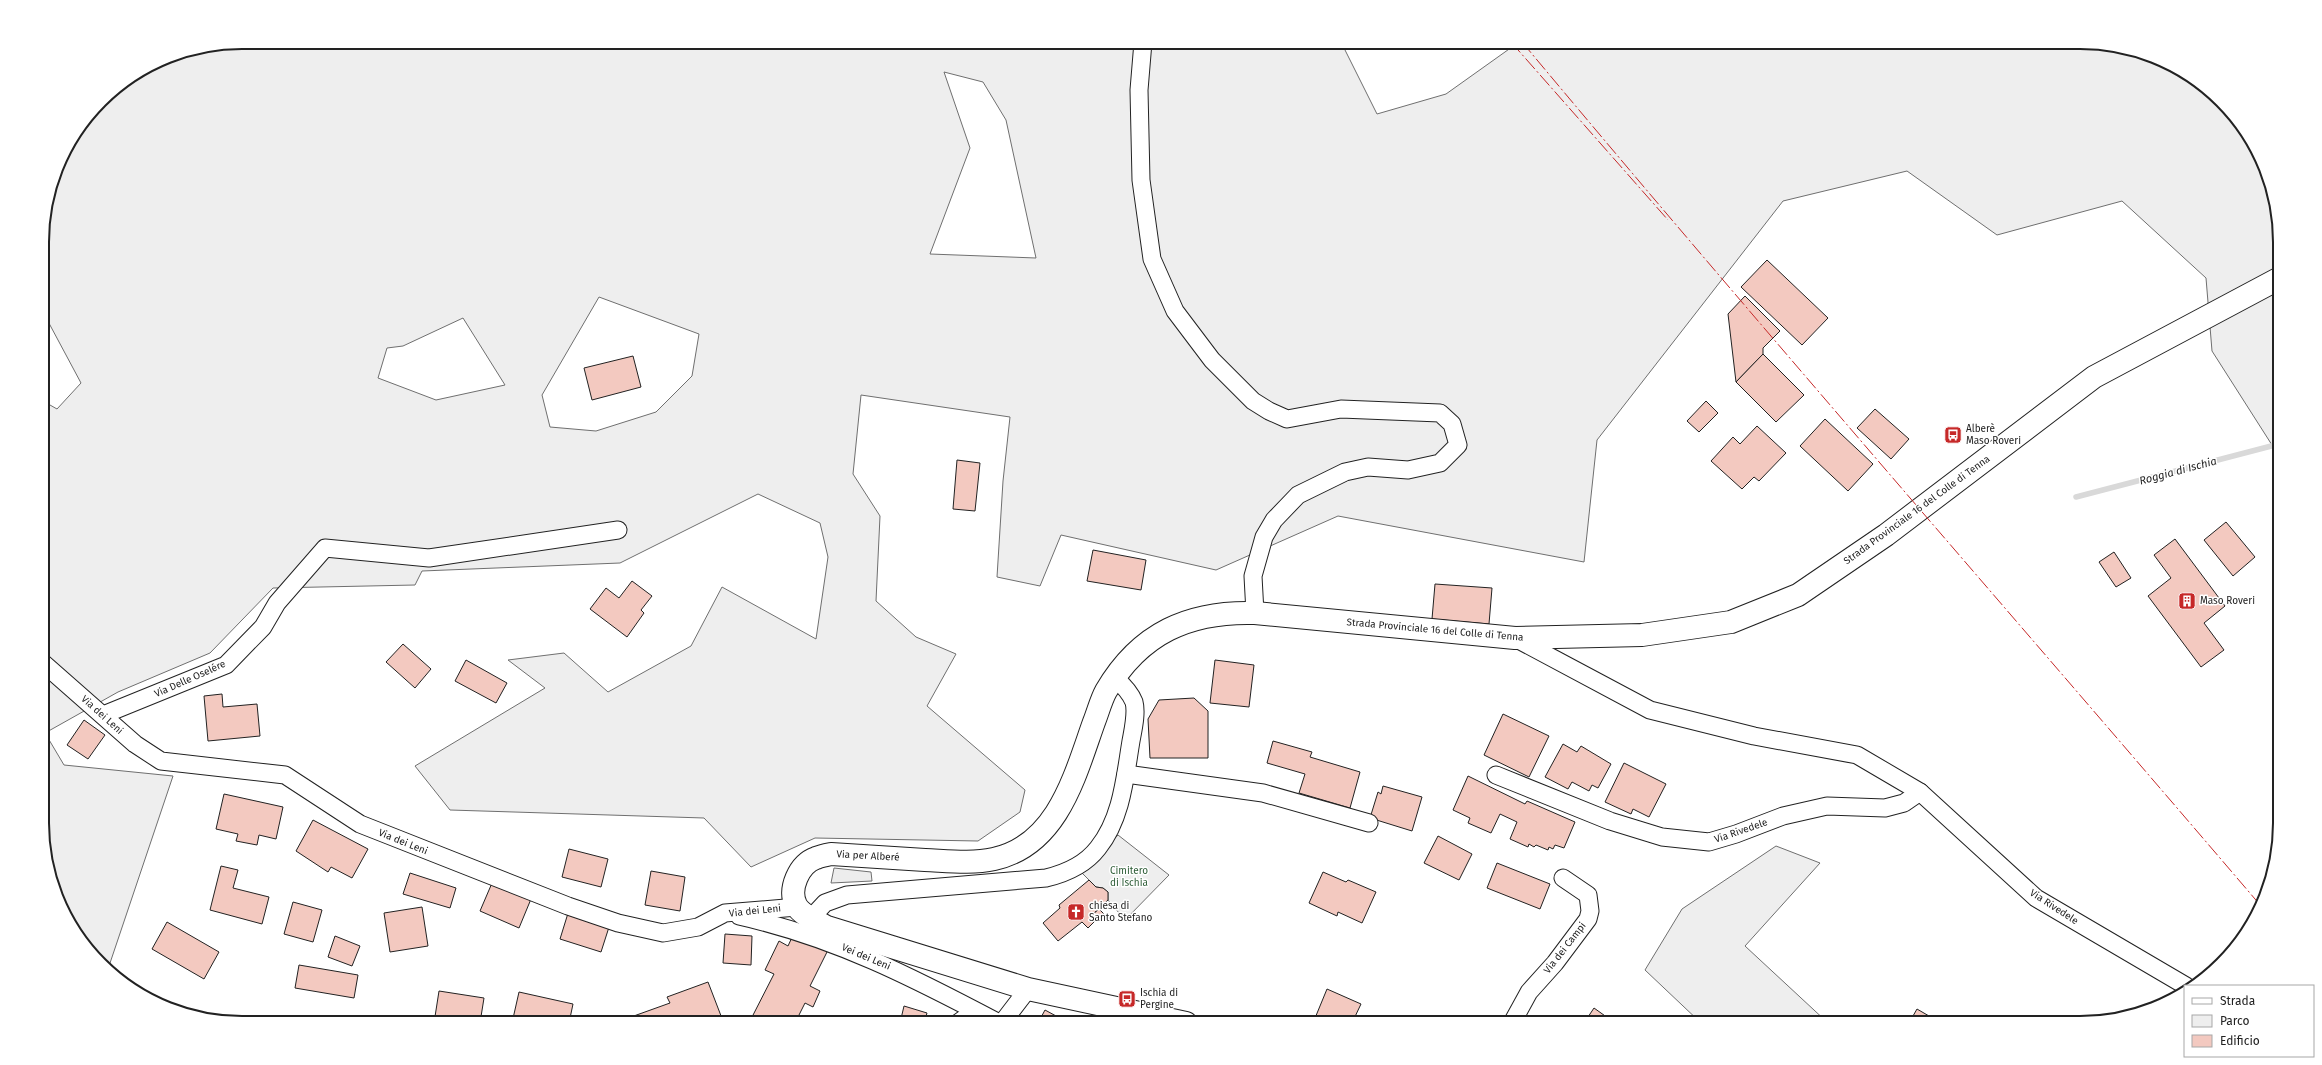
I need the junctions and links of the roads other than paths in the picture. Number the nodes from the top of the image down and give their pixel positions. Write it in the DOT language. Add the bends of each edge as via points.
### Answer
graph roads {
  1 [pos="1142,49"];
  2 [pos="2273,282"];
  3 [pos="618,530"];
  4 [pos="1234,612"];
  5 [pos="1255,613"];
  6 [pos="1515,638"];
  7 [pos="49,668"];
  8 [pos="1115,678"];
  9 [pos="103,715"];
  10 [pos="1126,774"];
  11 [pos="1496,775"];
  12 [pos="1920,792"];
  13 [pos="1368,823"];
  14 [pos="1563,878"];
  15 [pos="804,912"];
  16 [pos="725,913"];
  17 [pos="2184,985"];
  18 [pos="1028,989"];
  19 [pos="987,1016"];
  20 [pos="1006,1016"];
  21 [pos="1153,1016"];
  22 [pos="1516,1016"];
  1 -- 5 [label="street" via="1139,90 1140,180 1152,259 1175,311 1212,360 1253,401 1287,419 1341,409 1440,413 1452,424 1458,445 1440,463 1408,470 1368,467 1345,472 1298,496 1274,520 1264,537 1253,576"];
  2 -- 6 [label="street, Strada Provinciale 16 del Colle di Tenna" via="2094,377 1886,535 1798,595 1732,622 1642,635"];
  3 -- 9 [label="street, Via Delle Oselére" via="429,558 325,548 277,603 263,627 226,665"];
  4 -- 5 [label="street, Strada Provinciale 16 del Colle di Tenna"];
  4 -- 8 [label="street, Via per Alberé" via="1183,622 1165,630 1137,651"];
  5 -- 6 [label="street, Strada Provinciale 16 del Colle di Tenna"];
  6 -- 12 [label="street, Via Rivedele" via="1650,710 1754,736 1858,755"];
  7 -- 9 [label="street, Via dei Leni"];
  8 -- 10 [label="street" via="1127,689 1134,703"];
  8 -- 15 [label="street, Via per Alberé" via="1106,692 1068,794 1053,820 1032,840 995,859 968,862 832,854 815,858 804,866 796,879 794,894"];
  9 -- 16 [label="street, Via dei Leni" via="135,744 161,761 285,775 360,824 554,900 618,922 663,933 698,927"];
  10 -- 13 [label="street" via="1263,793"];
  10 -- 15 [label="street" via="1117,811 1098,849 1067,873 1046,878 847,895"];
  11 -- 12 [label="street, Via Rivedele" via="1610,821 1655,835 1709,842 1783,816 1827,806 1885,808 1904,803"];
  12 -- 17 [label="street, Via Rivedele" via="2036,898"];
  14 -- 22 [label="street, Via dei Campi" via="1588,896 1588,919 1529,992"];
  15 -- 16 [label="street, Via dei Leni"];
  15 -- 18 [label="street" via="828,926"];
  16 -- 19 [label="street, Vei dei Leni" via="768,923 855,952 908,975"];
  18 -- 20 [label="street"];
  18 -- 21 [label="street"];
}
